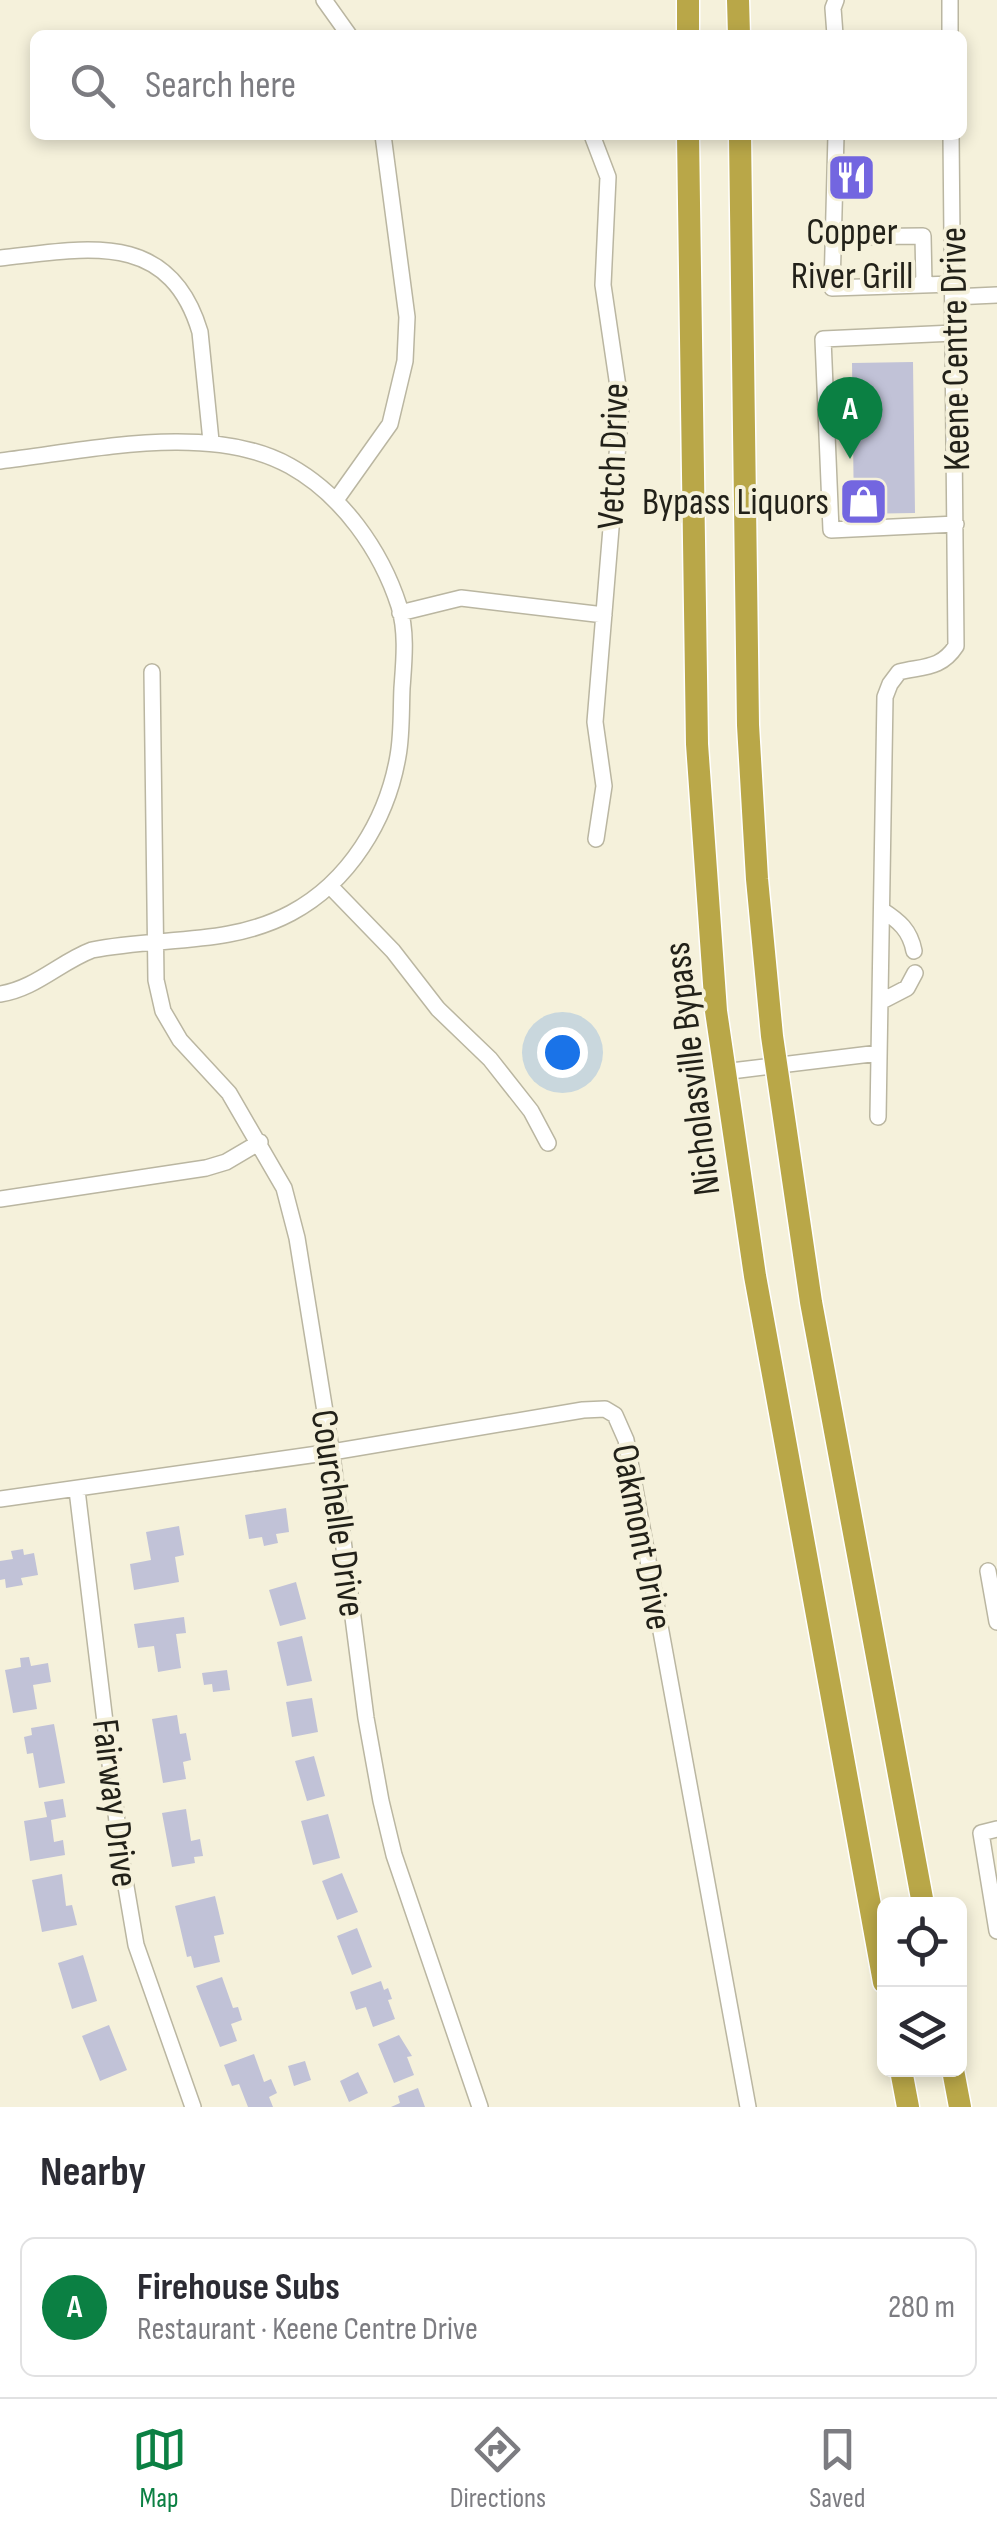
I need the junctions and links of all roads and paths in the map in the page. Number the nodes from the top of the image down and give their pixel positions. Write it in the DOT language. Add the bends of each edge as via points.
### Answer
graph roads {
  1 [pos="324,0"];
  2 [pos="688,0"];
  3 [pos="738,0"];
  4 [pos="950,0"];
  5 [pos="834,4"];
  6 [pos="345,30"];
  7 [pos="688,30"];
  8 [pos="739,30"];
  9 [pos="835,30"];
  10 [pos="950,30"];
  11 [pos="384,140"];
  12 [pos="594,140"];
  13 [pos="688,140"];
  14 [pos="740,140"];
  15 [pos="836,140"];
  16 [pos="952,140"];
  17 [pos="833,237"];
  18 [pos="0,258"];
  19 [pos="924,285"];
  20 [pos="953,291"];
  21 [pos="997,295"];
  22 [pos="954,333"];
  23 [pos="211,441"];
  24 [pos="0,462"];
  25 [pos="336,500"];
  26 [pos="956,524"];
  27 [pos="400,613"];
  28 [pos="604,615"];
  29 [pos="152,672"];
  30 [pos="596,839"];
  31 [pos="330,886"];
  32 [pos="882,910"];
  33 [pos="155,944"];
  34 [pos="914,951"];
  35 [pos="914,973"];
  36 [pos="0,994"];
  37 [pos="880,1002"];
  38 [pos="880,1053"];
  39 [pos="775,1064"];
  40 [pos="723,1072"];
  41 [pos="878,1117"];
  42 [pos="260,1142"];
  43 [pos="548,1143"];
  44 [pos="0,1199"];
  45 [pos="332,1452"];
  46 [pos="76,1490"];
  47 [pos="0,1500"];
  48 [pos="988,1571"];
  49 [pos="997,1622"];
  50 [pos="989,1831"];
  51 [pos="922,1897"];
  52 [pos="997,1931"];
  53 [pos="877,1944"];
  54 [pos="902,2077"];
  55 [pos="954,2077"];
  56 [pos="193,2107"];
  57 [pos="480,2107"];
  58 [pos="748,2107"];
  59 [pos="908,2107"];
  60 [pos="960,2107"];
  1 -- 6 [label="street"];
  2 -- 7 [label="highway"];
  3 -- 8 [label="highway"];
  4 -- 10 [label="street"];
  5 -- 9 [label="street"];
  11 -- 25 [label="street" via="407,317 405,360 390,424"];
  12 -- 28 [label="street, Vetch Drive" via="608,177 604,285 622,407"];
  13 -- 40 [label="highway, Nicholasville Bypass" via="698,744"];
  14 -- 39 [label="highway" via="748,725"];
  15 -- 17 [label="street"];
  16 -- 20 [label="street, Keene Centre Drive"];
  17 -- 19 [label="street" via="923,236"];
  17 -- 19 [label="street" via="832,288"];
  18 -- 23 [label="street" via="95,248 127,252 156,267 181,290 200,332"];
  19 -- 20 [label="street"];
  20 -- 21 [label="street"];
  20 -- 22 [label="street, Keene Centre Drive"];
  22 -- 26 [label="street, Keene Centre Drive"];
  22 -- 26 [label="street" via="823,340 831,530"];
  23 -- 24 [label="street"];
  23 -- 25 [label="street" via="290,466"];
  25 -- 27 [label="street" via="380,557"];
  26 -- 32 [label="street, Keene Centre Drive" via="956,646 938,666 899,672 885,697"];
  27 -- 28 [label="street" via="461,598"];
  27 -- 31 [label="street" via="399,753 389,796 364,844"];
  28 -- 30 [label="street, Vetch Drive" via="595,722 604,786"];
  29 -- 33 [label="street, Courchelle Drive"];
  31 -- 33 [label="street" via="244,933"];
  31 -- 43 [label="street" via="490,1059"];
  32 -- 34 [label="street" via="912,936"];
  32 -- 37 [label="street"];
  33 -- 36 [label="street" via="92,950 18,991"];
  33 -- 42 [label="street, Courchelle Drive" via="163,1010"];
  35 -- 37 [label="street" via="908,988"];
  37 -- 38 [label="street"];
  38 -- 39 [label="street"];
  38 -- 41 [label="street"];
  39 -- 40 [label="street"];
  39 -- 51 [label="highway" via="811,1302"];
  40 -- 53 [label="highway, Nicholasville Bypass"];
  42 -- 44 [label="street" via="206,1168"];
  42 -- 45 [label="street, Courchelle Drive" via="284,1188 297,1238"];
  45 -- 46 [label="street, Oakmont Drive"];
  45 -- 57 [label="street, Courchelle Drive" via="381,1801"];
  45 -- 58 [label="street, Oakmont Drive" via="583,1410 605,1409 620,1421"];
  46 -- 47 [label="street, Oakmont Drive"];
  46 -- 56 [label="street, Fairway Drive" via="136,1946"];
  48 -- 49 [label="street"];
  50 -- 52 [label="street"];
  54 -- 59 [label="highway"];
  55 -- 60 [label="highway"];
}
